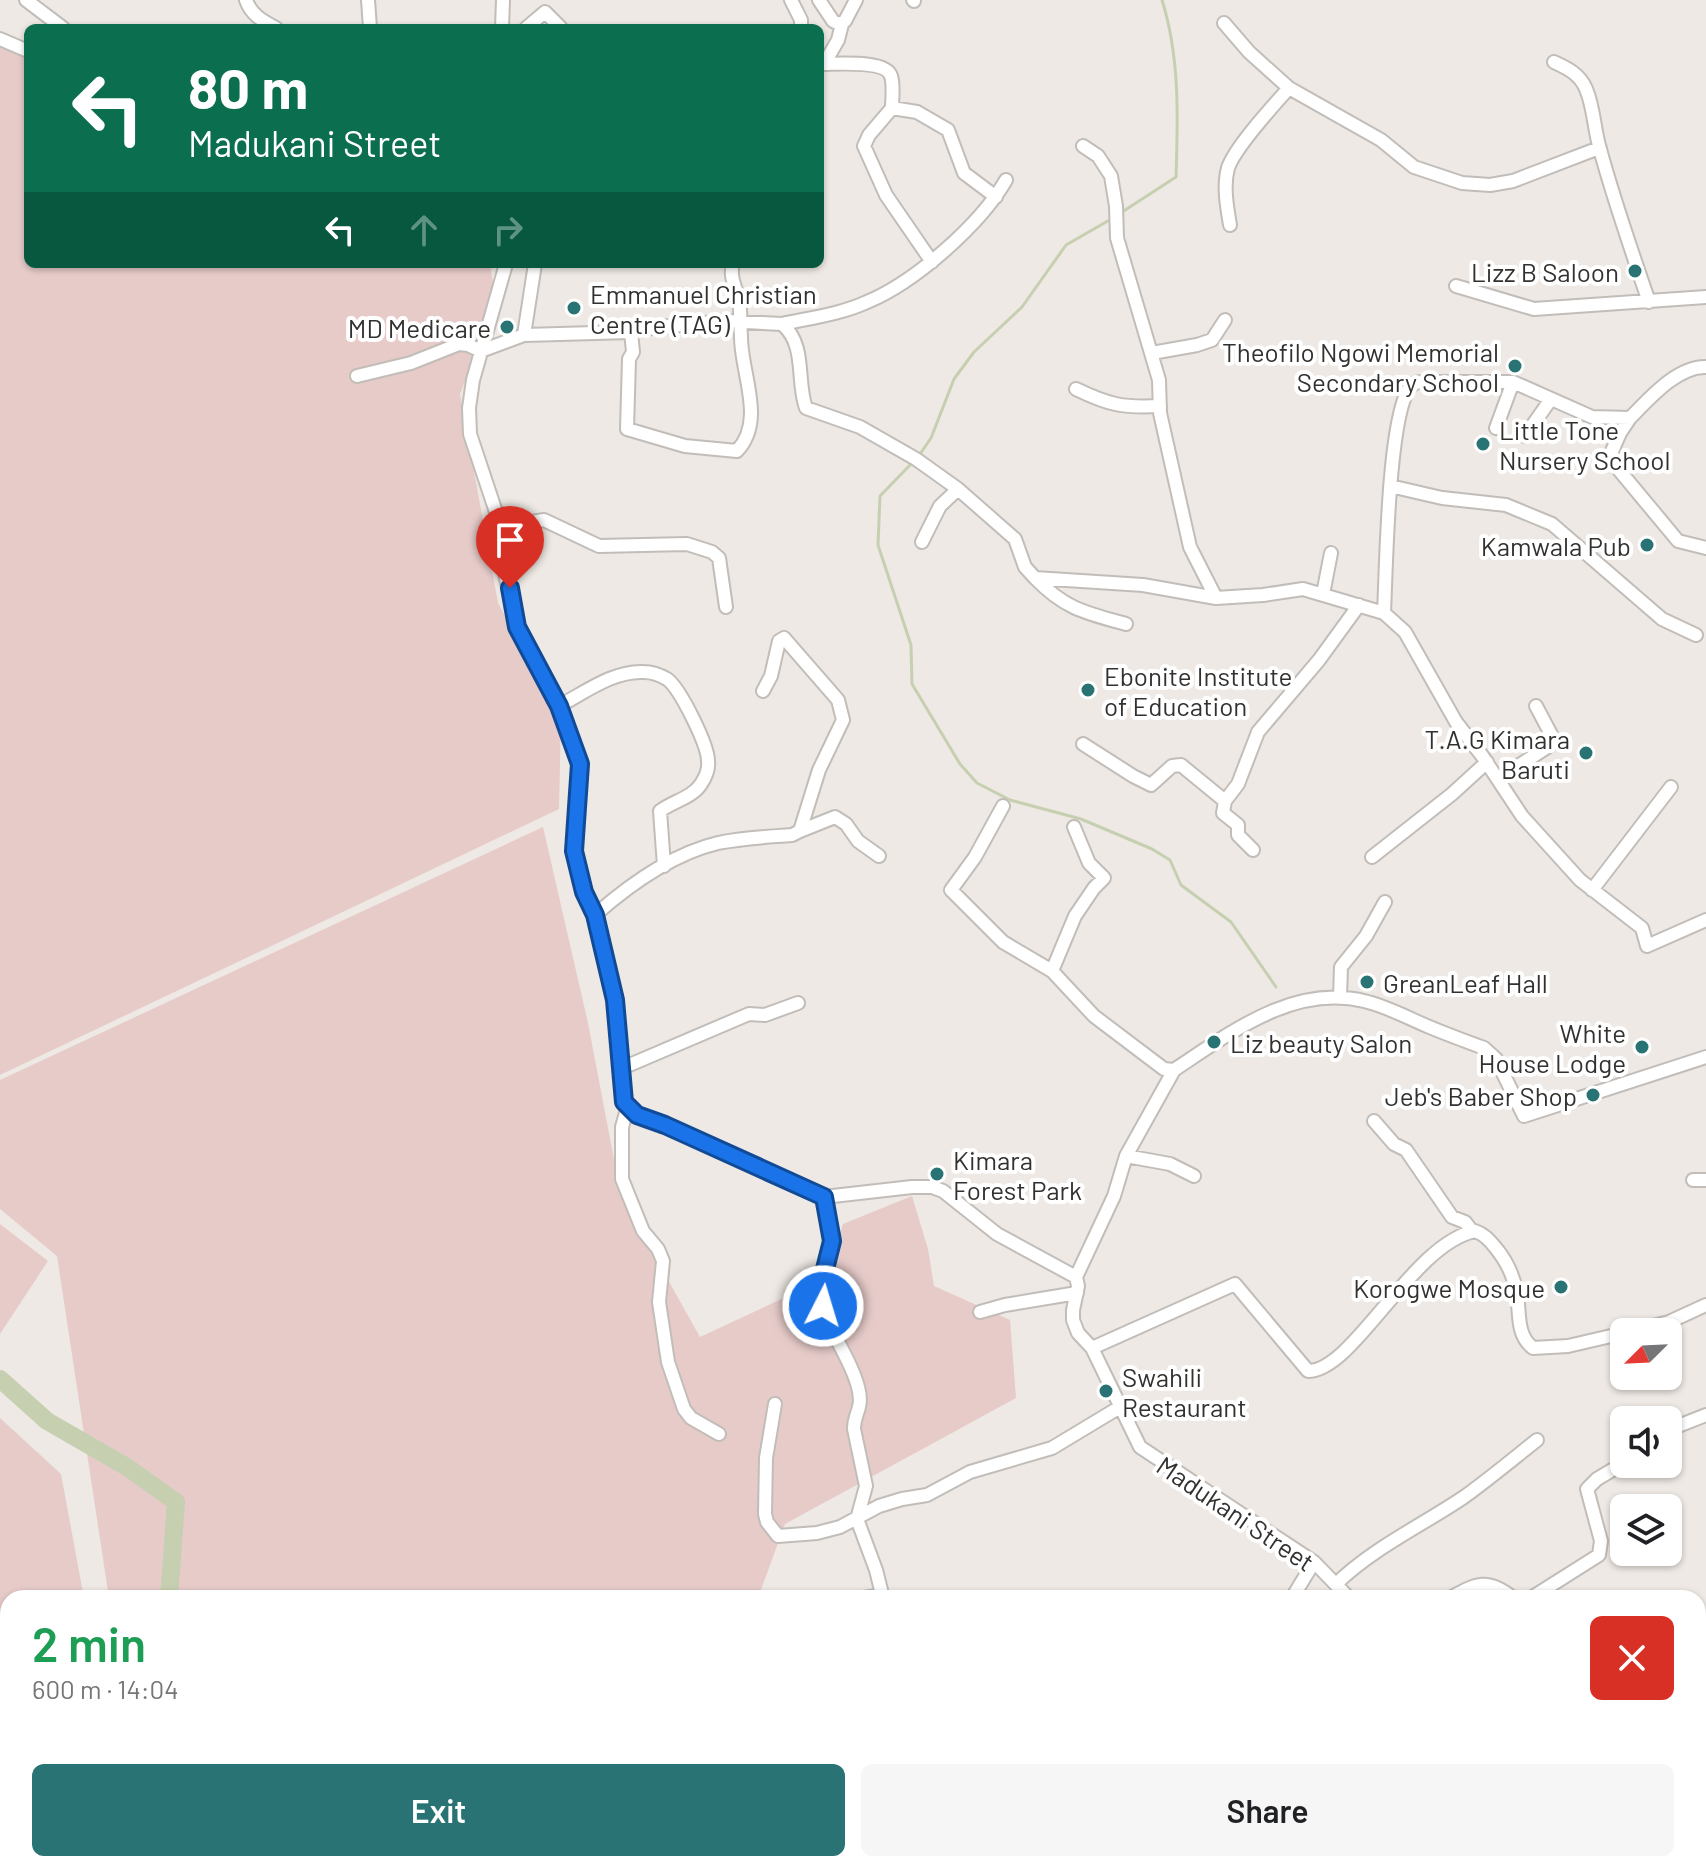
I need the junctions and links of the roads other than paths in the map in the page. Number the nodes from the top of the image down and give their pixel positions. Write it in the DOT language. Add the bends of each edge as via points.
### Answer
graph roads {
  1 [pos="26,0"];
  2 [pos="246,0"];
  3 [pos="368,0"];
  4 [pos="503,0"];
  5 [pos="791,0"];
  6 [pos="819,0"];
  7 [pos="856,0"];
  8 [pos="1224,23"];
  9 [pos="58,24"];
  10 [pos="268,24"];
  11 [pos="370,24"];
  12 [pos="502,24"];
  13 [pos="531,24"];
  14 [pos="557,24"];
  15 [pos="801,24"];
  16 [pos="842,24"];
  17 [pos="0,39"];
  18 [pos="24,49"];
  19 [pos="1554,62"];
  20 [pos="824,63"];
  21 [pos="824,66"];
  22 [pos="1289,88"];
  23 [pos="892,108"];
  24 [pos="1083,146"];
  25 [pos="1599,148"];
  26 [pos="1006,180"];
  27 [pos="996,197"];
  28 [pos="1230,225"];
  29 [pos="932,262"];
  30 [pos="505,268"];
  31 [pos="534,268"];
  32 [pos="733,268"];
  33 [pos="1456,286"];
  34 [pos="1706,297"];
  35 [pos="1649,302"];
  36 [pos="1225,320"];
  37 [pos="742,323"];
  38 [pos="782,324"];
  39 [pos="631,332"];
  40 [pos="524,335"];
  41 [pos="481,351"];
  42 [pos="1152,353"];
  43 [pos="1706,367"];
  44 [pos="357,376"];
  45 [pos="1513,382"];
  46 [pos="1076,389"];
  47 [pos="1551,399"];
  48 [pos="1160,406"];
  49 [pos="1630,418"];
  50 [pos="1496,428"];
  51 [pos="1525,436"];
  52 [pos="1390,486"];
  53 [pos="958,489"];
  54 [pos="501,527"];
  55 [pos="922,542"];
  56 [pos="1706,548"];
  57 [pos="1331,553"];
  58 [pos="1035,578"];
  59 [pos="1323,594"];
  60 [pos="1216,598"];
  61 [pos="1359,605"];
  62 [pos="726,607"];
  63 [pos="1384,613"];
  64 [pos="1126,624"];
  65 [pos="1696,635"];
  66 [pos="763,691"];
  67 [pos="559,706"];
  68 [pos="1536,706"];
  69 [pos="1083,744"];
  70 [pos="1487,762"];
  71 [pos="1498,779"];
  72 [pos="1671,787"];
  73 [pos="1225,801"];
  74 [pos="1003,806"];
  75 [pos="1074,827"];
  76 [pos="800,831"];
  77 [pos="1253,850"];
  78 [pos="879,856"];
  79 [pos="1372,857"];
  80 [pos="664,866"];
  81 [pos="1592,890"];
  82 [pos="1385,902"];
  83 [pos="595,915"];
  84 [pos="1706,920"];
  85 [pos="1052,971"];
  86 [pos="1340,997"];
  87 [pos="798,1003"];
  88 [pos="1706,1057"];
  89 [pos="620,1069"];
  90 [pos="1174,1070"];
  91 [pos="628,1106"];
  92 [pos="1374,1121"];
  93 [pos="1126,1156"];
  94 [pos="1194,1176"];
  95 [pos="824,1197"];
  96 [pos="1472,1231"];
  97 [pos="1076,1277"];
  98 [pos="1077,1293"];
  99 [pos="1706,1305"];
  100 [pos="980,1312"];
  101 [pos="1678,1318"];
  102 [pos="1610,1337"];
  103 [pos="1092,1348"];
  104 [pos="775,1404"];
  105 [pos="1120,1407"];
  106 [pos="1706,1415"];
  107 [pos="1682,1424"];
  108 [pos="719,1434"];
  109 [pos="1537,1440"];
  110 [pos="1610,1471"];
  111 [pos="857,1519"];
  112 [pos="1314,1562"];
  113 [pos="1336,1584"];
  114 [pos="881,1590"];
  115 [pos="1297,1590"];
  116 [pos="1342,1590"];
  117 [pos="1465,1590"];
  118 [pos="1500,1590"];
  119 [pos="1544,1590"];
  1 -- 9 [label="street"];
  2 -- 10 [label="street"];
  3 -- 11 [label="street"];
  4 -- 12 [label="street"];
  5 -- 15 [label="street"];
  6 -- 16 [label="street" via="833,21"];
  7 -- 16 [label="street"];
  8 -- 22 [label="street"];
  13 -- 14 [label="street" via="545,12"];
  16 -- 20 [label="street"];
  17 -- 18 [label="street"];
  19 -- 25 [label="street" via="1568,68 1586,89"];
  21 -- 23 [label="street" via="877,65 888,71"];
  22 -- 25 [label="street" via="1381,140 1414,167 1462,183 1513,181"];
  22 -- 28 [label="street" via="1229,166"];
  23 -- 27 [label="street" via="917,112 948,130 961,169"];
  23 -- 29 [label="street" via="864,146 886,195"];
  24 -- 42 [label="street" via="1098,156 1111,176 1117,238"];
  25 -- 35 [label="street"];
  26 -- 27 [label="street"];
  27 -- 29 [label="street"];
  29 -- 38 [label="street" via="868,302"];
  30 -- 41 [label="street"];
  31 -- 40 [label="street"];
  32 -- 37 [label="street"];
  33 -- 35 [label="street" via="1534,309"];
  34 -- 35 [label="street"];
  36 -- 42 [label="street" via="1212,340"];
  37 -- 38 [label="street"];
  37 -- 39 [label="street"];
  37 -- 39 [label="street" via="751,420 743,445 731,452 685,446 627,429"];
  38 -- 53 [label="street" via="798,355 806,408 860,427"];
  39 -- 40 [label="street"];
  40 -- 41 [label="street"];
  41 -- 44 [label="street" via="459,344"];
  41 -- 54 [label="street" via="469,408 470,434"];
  42 -- 48 [label="street"];
  43 -- 49 [label="street" via="1678,376"];
  45 -- 47 [label="street"];
  45 -- 50 [label="street"];
  45 -- 52 [label="street" via="1410,386 1396,431"];
  46 -- 48 [label="street" via="1106,403"];
  47 -- 49 [label="street" via="1592,417"];
  47 -- 51 [label="street"];
  48 -- 60 [label="street" via="1190,547"];
  49 -- 56 [label="street" via="1609,458 1678,541"];
  52 -- 63 [label="street"];
  52 -- 65 [label="street" via="1506,505 1542,519 1662,619"];
  53 -- 55 [label="street" via="940,506"];
  53 -- 58 [label="street" via="1015,539"];
  54 -- 62 [label="street" via="544,520 599,546 671,543 701,548 719,558"];
  54 -- 67 [label="street" via="500,552 517,627"];
  57 -- 59 [label="street"];
  58 -- 60 [label="street" via="1143,585"];
  58 -- 64 [label="street" via="1074,610"];
  59 -- 60 [label="street" via="1303,589"];
  59 -- 61 [label="street"];
  61 -- 63 [label="street"];
  61 -- 73 [label="street" via="1258,732 1238,784"];
  63 -- 70 [label="street" via="1405,632 1456,722"];
  66 -- 76 [label="street" via="784,638 842,708 843,720 819,770"];
  67 -- 80 [label="street" via="629,673 653,673 675,686 709,765 692,794 660,811"];
  67 -- 83 [label="street" via="580,764 574,851"];
  68 -- 71 [label="street" via="1553,738 1549,746"];
  69 -- 73 [label="street" via="1151,785 1172,766 1181,765"];
  70 -- 71 [label="street"];
  70 -- 79 [label="street"];
  71 -- 81 [label="street" via="1535,832"];
  72 -- 81 [label="street"];
  73 -- 77 [label="street" via="1223,813 1238,825 1238,835"];
  74 -- 85 [label="street" via="951,890 1003,942"];
  75 -- 85 [label="street" via="1089,863 1104,878 1075,916"];
  76 -- 78 [label="street" via="835,817"];
  76 -- 80 [label="street" via="716,844"];
  80 -- 83 [label="street"];
  81 -- 84 [label="street" via="1642,928 1647,946"];
  82 -- 86 [label="street" via="1341,967"];
  83 -- 89 [label="street" via="615,1000"];
  85 -- 90 [label="street" via="1127,1043 1164,1069"];
  86 -- 88 [label="street" via="1367,1001 1484,1048 1496,1059 1524,1116"];
  86 -- 90 [label="street" via="1317,998 1264,1015"];
  87 -- 89 [label="street" via="765,1015 749,1014"];
  89 -- 91 [label="street"];
  90 -- 93 [label="street"];
  91 -- 95 [label="street" via="637,1115"];
  91 -- 108 [label="street" via="622,1127 622,1179 643,1231 663,1261 659,1302 668,1362 684,1409"];
  92 -- 96 [label="street" via="1406,1150 1452,1217"];
  93 -- 94 [label="street" via="1170,1164"];
  93 -- 97 [label="street" via="1114,1196"];
  95 -- 97 [label="street" via="912,1187 943,1191 997,1234"];
  95 -- 111 [label="street" via="832,1241 821,1295 861,1401 854,1429 866,1486"];
  96 -- 102 [label="street" via="1488,1239 1507,1265 1517,1292 1521,1330 1533,1348"];
  96 -- 103 [label="street" via="1410,1276 1351,1344 1314,1371 1308,1371 1235,1284"];
  97 -- 98 [label="street, Madukani Street"];
  98 -- 100 [label="street"];
  98 -- 103 [label="street, Madukani Street" via="1073,1320"];
  99 -- 101 [label="street"];
  103 -- 105 [label="street, Madukani Street"];
  104 -- 111 [label="street" via="765,1472 765,1514 771,1530 778,1536 817,1533"];
  105 -- 111 [label="street" via="1052,1448 970,1472 927,1495 879,1506"];
  105 -- 112 [label="street, Madukani Street" via="1146,1453"];
  106 -- 107 [label="street"];
  109 -- 113 [label="street"];
  110 -- 119 [label="street" via="1587,1489 1601,1541 1599,1555"];
  111 -- 114 [label="street"];
  112 -- 113 [label="street, Madukani Street"];
  112 -- 115 [label="street"];
  113 -- 116 [label="street, Madukani Street"];
  117 -- 118 [label="street" via="1476,1584"];
}
